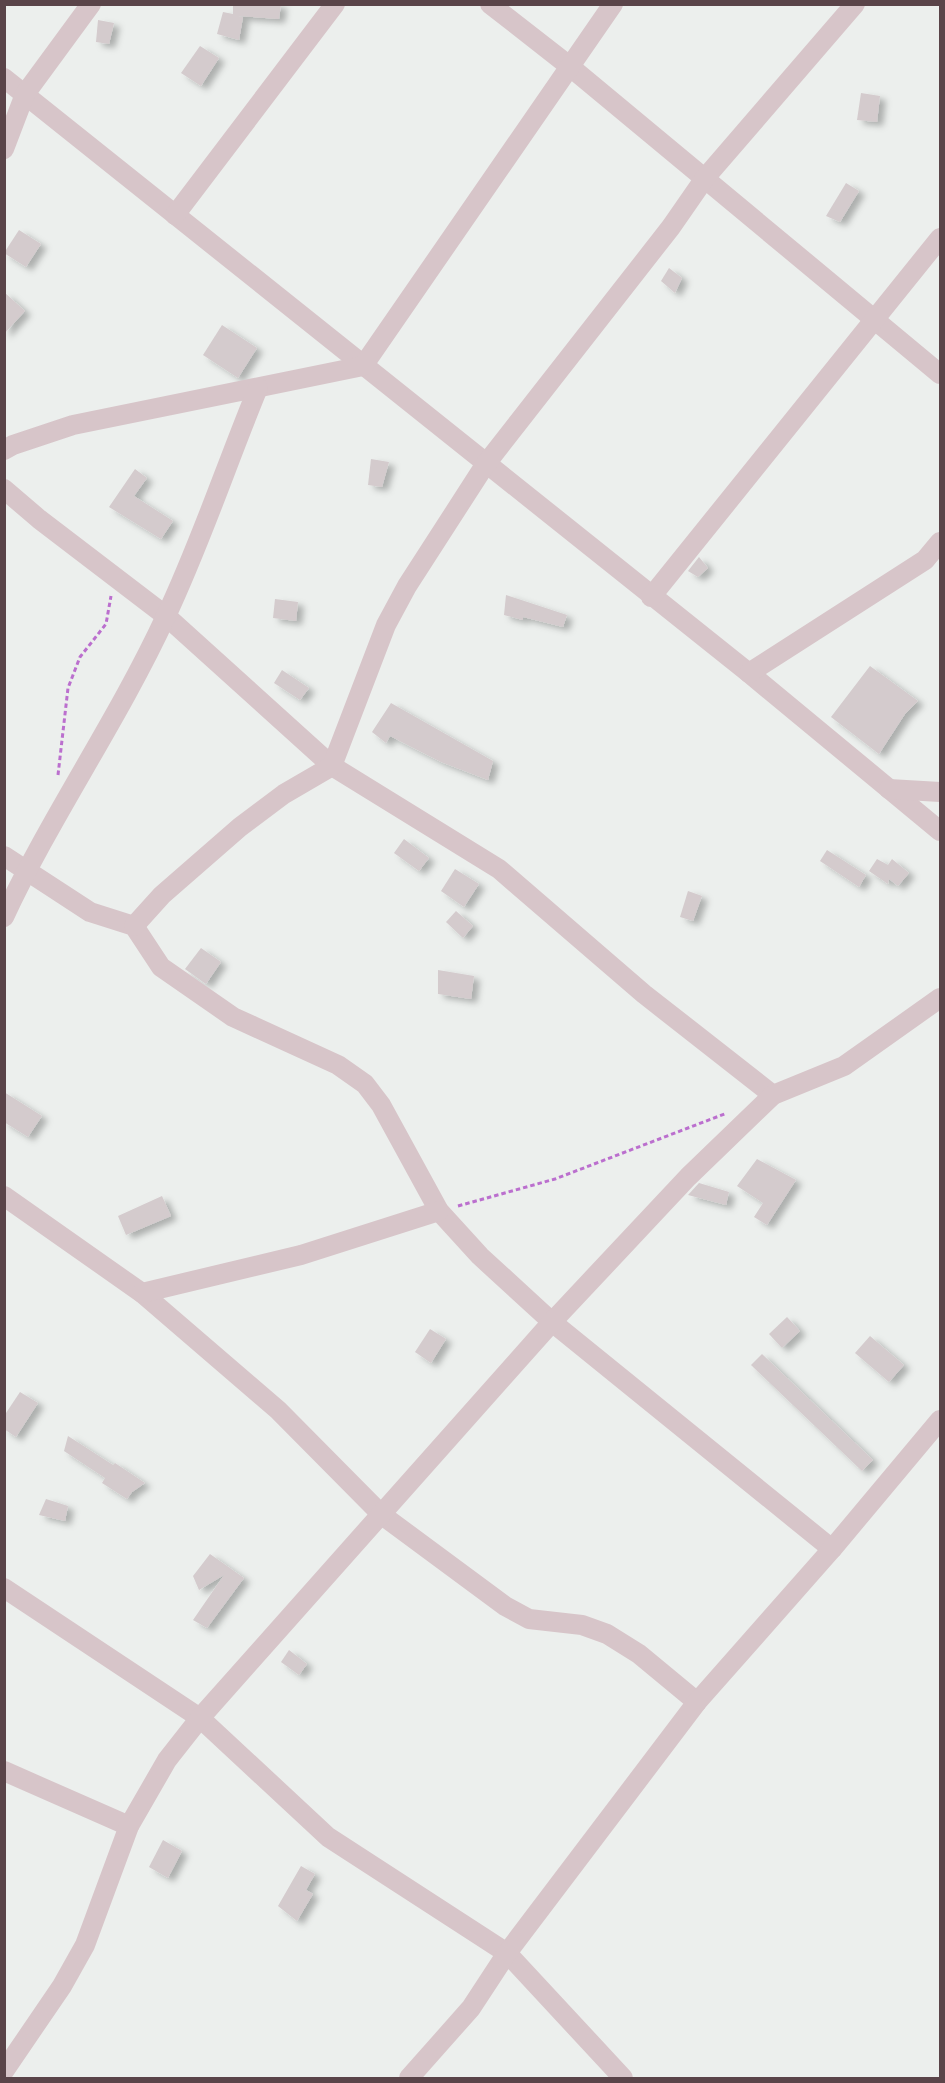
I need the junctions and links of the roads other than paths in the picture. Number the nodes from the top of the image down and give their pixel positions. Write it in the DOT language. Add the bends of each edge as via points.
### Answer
graph roads {
  1 [pos="91,4"];
  2 [pos="335,4"];
  3 [pos="490,4"];
  4 [pos="613,4"];
  5 [pos="855,4"];
  6 [pos="568,65"];
  7 [pos="4,78"];
  8 [pos="24,94"];
  9 [pos="4,148"];
  10 [pos="705,178"];
  11 [pos="175,215"];
  12 [pos="940,238"];
  13 [pos="875,320"];
  14 [pos="363,366"];
  15 [pos="940,374"];
  16 [pos="258,387"];
  17 [pos="4,450"];
  18 [pos="485,465"];
  19 [pos="4,489"];
  20 [pos="940,542"];
  21 [pos="651,597"];
  22 [pos="166,616"];
  23 [pos="749,674"];
  24 [pos="332,766"];
  25 [pos="889,789"];
  26 [pos="940,792"];
  27 [pos="940,831"];
  28 [pos="4,856"];
  29 [pos="26,870"];
  30 [pos="4,917"];
  31 [pos="134,926"];
  32 [pos="940,998"];
  33 [pos="773,1095"];
  34 [pos="4,1196"];
  35 [pos="439,1212"];
  36 [pos="142,1293"];
  37 [pos="552,1322"];
  38 [pos="940,1420"];
  39 [pos="382,1515"];
  40 [pos="832,1550"];
  41 [pos="4,1588"];
  42 [pos="697,1702"];
  43 [pos="200,1718"];
  44 [pos="4,1772"];
  45 [pos="129,1826"];
  46 [pos="507,1953"];
  47 [pos="4,2071"];
  48 [pos="409,2079"];
  49 [pos="623,2079"];
  1 -- 8 [label="street"];
  2 -- 11 [label="street"];
  3 -- 6 [label="street"];
  4 -- 6 [label="street"];
  5 -- 10 [label="street"];
  6 -- 10 [label="street"];
  6 -- 14 [label="street"];
  7 -- 8 [label="street"];
  8 -- 9 [label="street"];
  8 -- 11 [label="street"];
  10 -- 13 [label="street"];
  10 -- 18 [label="street" via="671,228"];
  11 -- 14 [label="street"];
  12 -- 13 [label="street"];
  13 -- 15 [label="street"];
  13 -- 21 [label="street"];
  14 -- 16 [label="street"];
  14 -- 18 [label="street"];
  16 -- 17 [label="street" via="73,425"];
  16 -- 22 [label="street"];
  18 -- 21 [label="street"];
  18 -- 24 [label="street" via="386,625"];
  19 -- 22 [label="street"];
  20 -- 23 [label="street" via="926,560"];
  21 -- 23 [label="street"];
  22 -- 24 [label="street"];
  22 -- 29 [label="street"];
  23 -- 25 [label="street"];
  24 -- 31 [label="street" via="240,826 162,895"];
  24 -- 33 [label="street" via="499,869 644,994"];
  25 -- 26 [label="street"];
  25 -- 27 [label="street"];
  28 -- 29 [label="street"];
  29 -- 30 [label="street"];
  29 -- 31 [label="street" via="90,912"];
  31 -- 35 [label="street" via="161,967 233,1017 338,1065 365,1084 381,1105"];
  32 -- 33 [label="street" via="844,1066"];
  33 -- 37 [label="street" via="688,1177"];
  34 -- 36 [label="street"];
  35 -- 36 [label="street" via="301,1256"];
  35 -- 37 [label="street"];
  36 -- 39 [label="street" via="278,1410"];
  37 -- 39 [label="street"];
  37 -- 40 [label="street"];
  38 -- 40 [label="street"];
  39 -- 42 [label="street" via="506,1606 529,1619 582,1626 607,1634 639,1653"];
  39 -- 43 [label="street"];
  40 -- 42 [label="street"];
  41 -- 43 [label="street"];
  42 -- 46 [label="street"];
  43 -- 45 [label="street" via="167,1760"];
  43 -- 46 [label="street" via="328,1837"];
  44 -- 45 [label="street"];
  45 -- 47 [label="street" via="85,1945"];
  46 -- 48 [label="street" via="471,2008"];
  46 -- 49 [label="street"];
}
